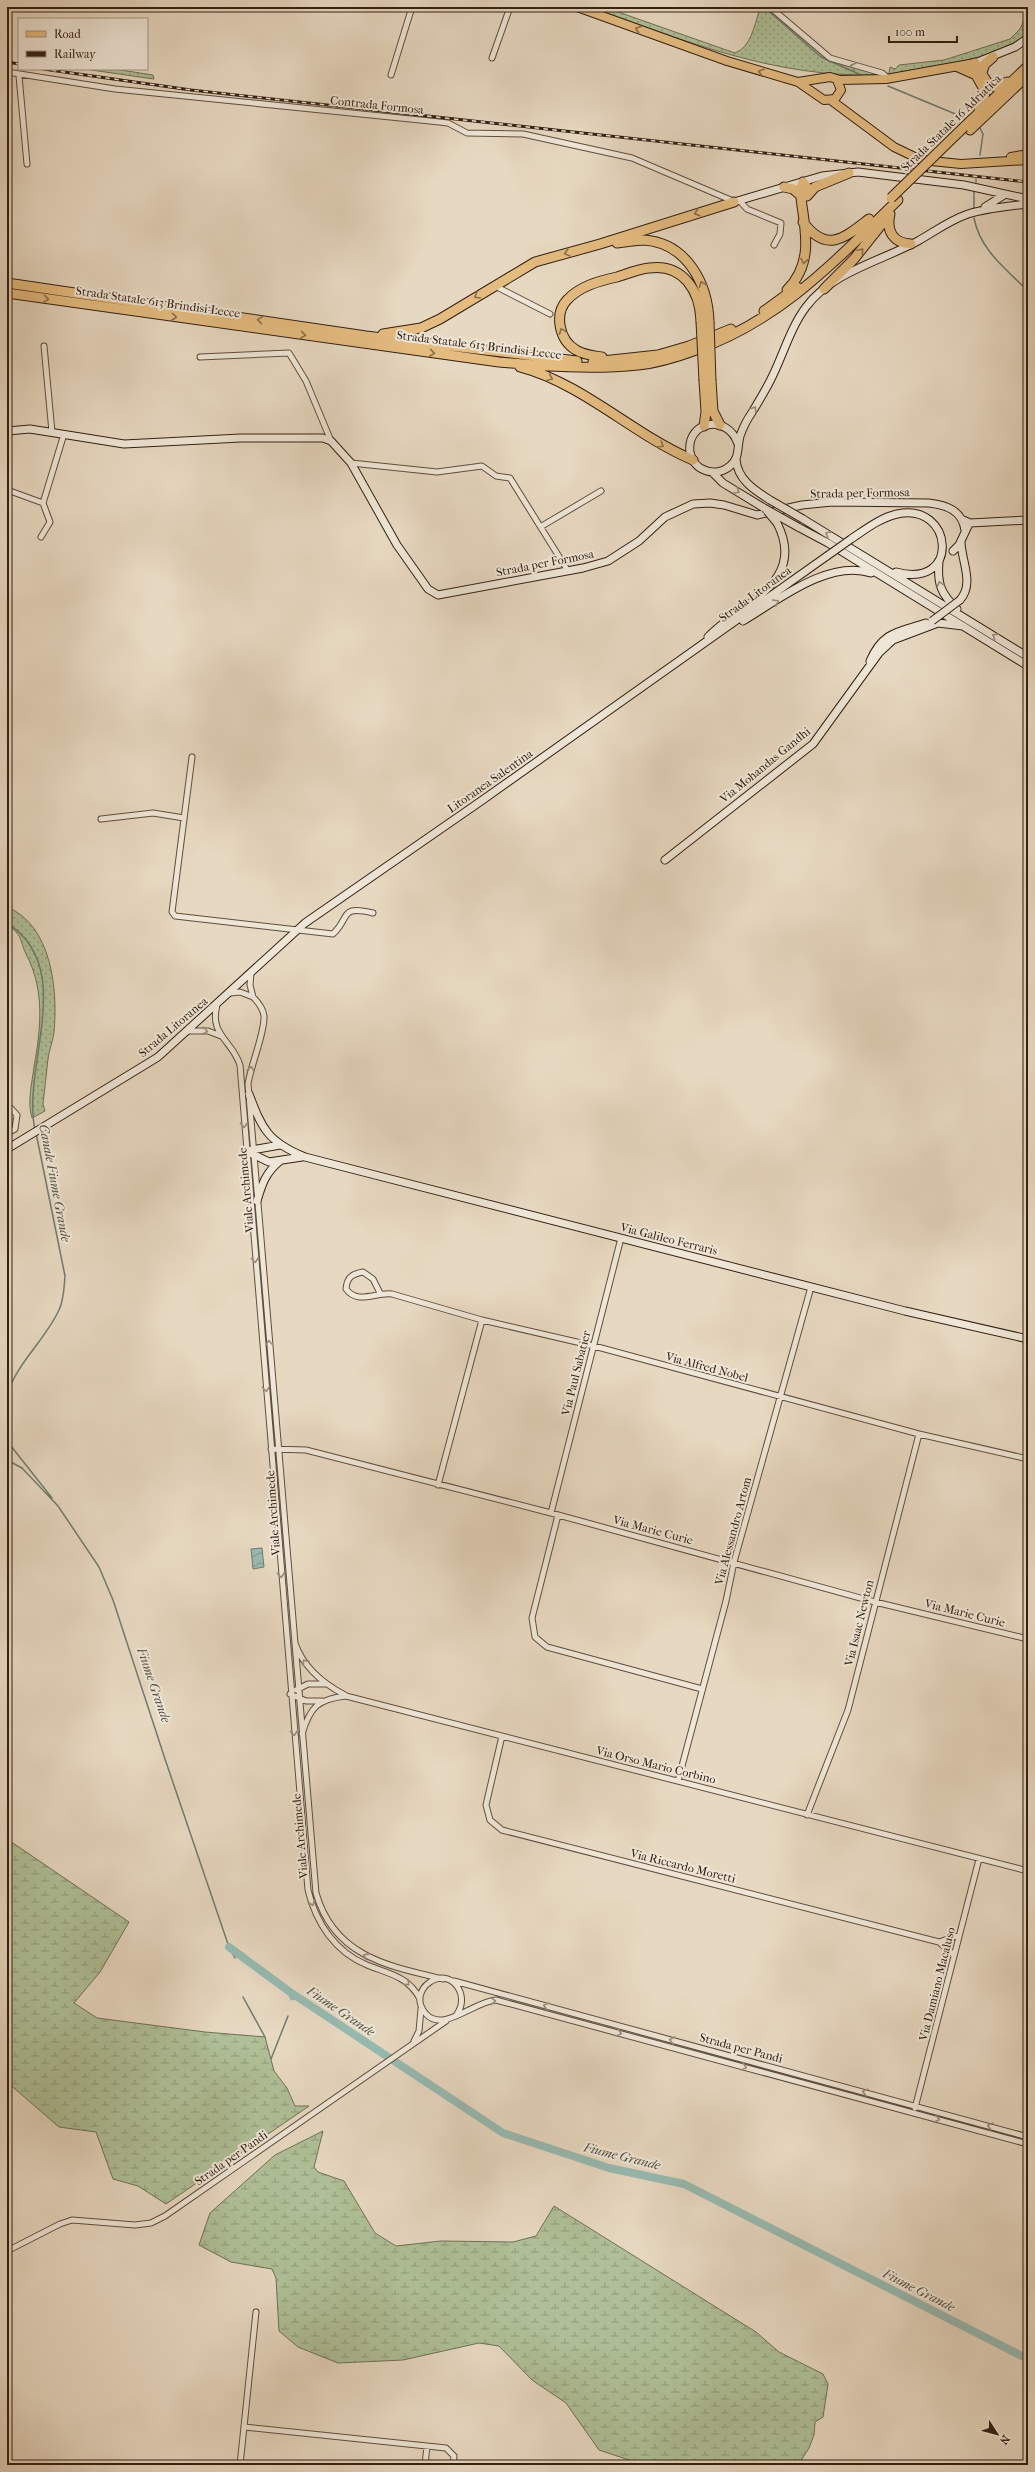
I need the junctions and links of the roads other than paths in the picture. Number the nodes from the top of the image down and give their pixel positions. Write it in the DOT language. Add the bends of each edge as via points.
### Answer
graph roads {
  1 [pos="412,7"];
  2 [pos="510,7"];
  3 [pos="577,7"];
  4 [pos="770,7"];
  5 [pos="1028,38"];
  6 [pos="993,57"];
  7 [pos="492,58"];
  8 [pos="975,63"];
  9 [pos="958,67"];
  10 [pos="1026,70"];
  11 [pos="7,72"];
  12 [pos="979,74"];
  13 [pos="391,75"];
  14 [pos="19,76"];
  15 [pos="823,79"];
  16 [pos="889,79"];
  17 [pos="837,80"];
  18 [pos="857,80"];
  19 [pos="798,82"];
  20 [pos="841,90"];
  21 [pos="819,95"];
  22 [pos="832,101"];
  23 [pos="967,128"];
  24 [pos="1028,154"];
  25 [pos="1028,160"];
  26 [pos="972,163"];
  27 [pos="27,164"];
  28 [pos="849,173"];
  29 [pos="803,182"];
  30 [pos="784,187"];
  31 [pos="985,190"];
  32 [pos="804,194"];
  33 [pos="1004,195"];
  34 [pos="894,199"];
  35 [pos="1028,199"];
  36 [pos="736,201"];
  37 [pos="1028,204"];
  38 [pos="999,207"];
  39 [pos="976,212"];
  40 [pos="890,214"];
  41 [pos="869,219"];
  42 [pos="804,222"];
  43 [pos="600,244"];
  44 [pos="911,244"];
  45 [pos="774,245"];
  46 [pos="7,283"];
  47 [pos="495,286"];
  48 [pos="824,289"];
  49 [pos="7,293"];
  50 [pos="771,306"];
  51 [pos="550,314"];
  52 [pos="705,321"];
  53 [pos="366,336"];
  54 [pos="44,346"];
  55 [pos="200,357"];
  56 [pos="632,358"];
  57 [pos="499,362"];
  58 [pos="708,381"];
  59 [pos="720,425"];
  60 [pos="704,426"];
  61 [pos="7,431"];
  62 [pos="52,432"];
  63 [pos="64,434"];
  64 [pos="331,441"];
  65 [pos="738,444"];
  66 [pos="693,460"];
  67 [pos="736,460"];
  68 [pos="351,463"];
  69 [pos="712,472"];
  70 [pos="10,490"];
  71 [pos="601,491"];
  72 [pos="43,503"];
  73 [pos="764,508"];
  74 [pos="963,520"];
  75 [pos="1028,520"];
  76 [pos="974,523"];
  77 [pos="542,526"];
  78 [pos="965,530"];
  79 [pos="41,537"];
  80 [pos="961,542"];
  81 [pos="953,551"];
  82 [pos="943,552"];
  83 [pos="964,560"];
  84 [pos="939,562"];
  85 [pos="886,569"];
  86 [pos="568,571"];
  87 [pos="880,576"];
  88 [pos="923,603"];
  89 [pos="934,622"];
  90 [pos="972,622"];
  91 [pos="963,626"];
  92 [pos="695,650"];
  93 [pos="1028,657"];
  94 [pos="1028,666"];
  95 [pos="192,757"];
  96 [pos="184,818"];
  97 [pos="101,819"];
  98 [pos="665,860"];
  99 [pos="373,913"];
  100 [pos="298,929"];
  101 [pos="251,973"];
  102 [pos="230,993"];
  103 [pos="253,997"];
  104 [pos="217,1005"];
  105 [pos="188,1031"];
  106 [pos="221,1036"];
  107 [pos="249,1094"];
  108 [pos="7,1104"];
  109 [pos="7,1133"];
  110 [pos="280,1145"];
  111 [pos="7,1149"];
  112 [pos="251,1152"];
  113 [pos="305,1157"];
  114 [pos="280,1161"];
  115 [pos="257,1201"];
  116 [pos="621,1238"];
  117 [pos="811,1287"];
  118 [pos="380,1293"];
  119 [pos="482,1320"];
  120 [pos="1028,1339"];
  121 [pos="594,1346"];
  122 [pos="780,1397"];
  123 [pos="919,1434"];
  124 [pos="270,1449"];
  125 [pos="278,1449"];
  126 [pos="1028,1459"];
  127 [pos="438,1485"];
  128 [pos="552,1513"];
  129 [pos="558,1515"];
  130 [pos="734,1562"];
  131 [pos="875,1602"];
  132 [pos="292,1633"];
  133 [pos="1028,1639"];
  134 [pos="327,1684"];
  135 [pos="297,1689"];
  136 [pos="702,1689"];
  137 [pos="290,1694"];
  138 [pos="346,1696"];
  139 [pos="298,1697"];
  140 [pos="322,1701"];
  141 [pos="502,1736"];
  142 [pos="302,1738"];
  143 [pos="678,1781"];
  144 [pos="807,1814"];
  145 [pos="979,1859"];
  146 [pos="1028,1871"];
  147 [pos="959,1935"];
  148 [pos="939,1942"];
  149 [pos="954,1955"];
  150 [pos="446,1979"];
  151 [pos="420,1999"];
  152 [pos="420,2005"];
  153 [pos="457,2014"];
  154 [pos="446,2020"];
  155 [pos="410,2045"];
  156 [pos="916,2106"];
  157 [pos="914,2113"];
  158 [pos="1028,2137"];
  159 [pos="1028,2144"];
  160 [pos="7,2252"];
  161 [pos="256,2312"];
  162 [pos="245,2427"];
  163 [pos="427,2446"];
  164 [pos="240,2465"];
  165 [pos="425,2465"];
  166 [pos="453,2465"];
  1 -- 13 [label="street"];
  2 -- 7 [label="street"];
  19 -- 3 [label="main road, one-way" via="727,61"];
  16 -- 4 [label="street, one-way" via="882,73 830,58"];
  5 -- 6 [label="street"];
  6 -- 8 [label="street"];
  6 -- 12 [label="highway"];
  8 -- 9 [label="main road"];
  8 -- 12 [label="highway"];
  9 -- 12 [label="highway"];
  9 -- 16 [label="main road"];
  10 -- 12 [label="highway" via="1002,86 995,87 985,82"];
  10 -- 23 [label="highway, Strada Statale 16 Adriatica"];
  11 -- 14 [label="street, Contrada Formosa"];
  12 -- 23 [label="highway" via="985,97"];
  14 -- 27 [label="street"];
  14 -- 36 [label="street, Contrada Formosa" via="115,89 448,123 467,133 523,134 632,158"];
  15 -- 17 [label="main road" via="830,77"];
  15 -- 19 [label="main road"];
  15 -- 21 [label="main road" via="818,85"];
  16 -- 18 [label="main road"];
  17 -- 18 [label="main road"];
  17 -- 20 [label="main road"];
  18 -- 20 [label="main road"];
  19 -- 21 [label="main road"];
  20 -- 22 [label="main road" via="838,97"];
  21 -- 22 [label="main road" via="824,100"];
  22 -- 26 [label="main road" via="908,155 921,160"];
  23 -- 34 [label="highway, Strada Statale 16 Adriatica"];
  24 -- 26 [label="main road"];
  25 -- 26 [label="main road"];
  28 -- 29 [label="street"];
  28 -- 31 [label="street" via="964,185"];
  28 -- 32 [label="highway"];
  29 -- 30 [label="street"];
  29 -- 32 [label="highway"];
  30 -- 32 [label="highway"];
  30 -- 36 [label="street"];
  31 -- 33 [label="street"];
  31 -- 39 [label="street" via="988,196 987,203"];
  32 -- 42 [label="highway"];
  33 -- 35 [label="street"];
  33 -- 38 [label="street" via="1007,201"];
  33 -- 39 [label="street"];
  34 -- 40 [label="highway"];
  34 -- 41 [label="highway, Strada Statale 613 Brindisi-Lecce"];
  34 -- 57 [label="highway, Strada Statale 613 Brindisi-Lecce" via="806,288 779,309 720,342 661,362 638,365 564,367"];
  36 -- 43 [label="highway, one-way"];
  36 -- 45 [label="street, Contrada Formosa" via="747,209 781,223 780,234"];
  37 -- 38 [label="street"];
  38 -- 39 [label="street"];
  39 -- 44 [label="street" via="948,222"];
  40 -- 44 [label="highway" via="888,222 892,235 898,242"];
  48 -- 40 [label="highway, one-way" via="854,259"];
  41 -- 42 [label="highway" via="845,237 827,241 817,238"];
  41 -- 50 [label="highway, Strada Statale 613 Brindisi-Lecce" via="802,284"];
  42 -- 50 [label="highway, one-way" via="806,252 802,271"];
  43 -- 47 [label="highway, one-way" via="535,262"];
  52 -- 43 [label="highway, one-way" via="707,300 699,277 676,252 644,240"];
  44 -- 48 [label="street"];
  53 -- 46 [label="highway, Strada Statale 613 Brindisi-Lecce, one-way"];
  47 -- 51 [label="street"];
  47 -- 53 [label="highway, one-way" via="421,328"];
  65 -- 48 [label="street, one-way" via="745,423 773,376 796,322"];
  49 -- 57 [label="highway, Strada Statale 613 Brindisi-Lecce, one-way"];
  50 -- 56 [label="highway, Strada Statale 613 Brindisi-Lecce" via="744,323 696,344 658,355"];
  56 -- 52 [label="highway, one-way" via="592,356 576,350 568,343 560,328 560,312 566,300 578,290 595,282 649,268 669,269 683,276 695,290"];
  52 -- 58 [label="highway, bridge"];
  53 -- 56 [label="highway, Strada Statale 613 Brindisi-Lecce" via="566,361 598,362"];
  54 -- 62 [label="street"];
  55 -- 64 [label="street, Strada per Formosa" via="289,353 306,381"];
  57 -- 66 [label="highway, one-way" via="546,376 575,390 660,445"];
  58 -- 59 [label="highway" via="713,410"];
  58 -- 60 [label="highway"];
  59 -- 60 [label="street"];
  59 -- 65 [label="street" via="732,431"];
  60 -- 66 [label="street" via="693,437 690,452"];
  61 -- 62 [label="street" via="30,429"];
  62 -- 63 [label="street"];
  63 -- 64 [label="street" via="124,444 266,437 323,438"];
  63 -- 72 [label="street"];
  64 -- 68 [label="street, Strada per Formosa"];
  65 -- 67 [label="street"];
  66 -- 69 [label="street" via="701,469"];
  67 -- 69 [label="street" via="726,470"];
  85 -- 67 [label="street, one-way, bridge" via="770,500 742,478 736,468"];
  68 -- 77 [label="street" via="437,472 482,466 493,475 507,476 513,480"];
  68 -- 86 [label="street, Strada per Formosa" via="397,545 438,595"];
  69 -- 73 [label="street, one-way" via="723,483"];
  70 -- 72 [label="street"];
  71 -- 77 [label="street"];
  72 -- 79 [label="street" via="50,522"];
  73 -- 87 [label="street, bridge"];
  73 -- 92 [label="street, bridge" via="777,523 784,537 786,552 777,578 763,594 723,622"];
  74 -- 76 [label="street"];
  74 -- 78 [label="street"];
  74 -- 86 [label="street, Strada per Formosa" via="948,507 929,503 832,502 802,505 758,515 724,505 693,504 665,517 623,553 608,561"];
  75 -- 76 [label="street"];
  76 -- 78 [label="street"];
  77 -- 86 [label="street"];
  78 -- 80 [label="street"];
  80 -- 81 [label="street"];
  80 -- 83 [label="street"];
  81 -- 82 [label="street"];
  81 -- 83 [label="street" via="960,554"];
  82 -- 84 [label="street"];
  82 -- 92 [label="street, Strada Litoranea, bridge" via="943,541 936,526 923,516 908,512 888,516"];
  83 -- 89 [label="street, bridge" via="967,582 964,594"];
  84 -- 85 [label="street" via="928,571 916,575"];
  90 -- 84 [label="street, one-way" via="945,598 938,579"];
  85 -- 90 [label="street"];
  87 -- 88 [label="street"];
  92 -- 87 [label="street, one-way" via="827,573 850,569"];
  88 -- 89 [label="street" via="936,616"];
  88 -- 91 [label="street"];
  89 -- 91 [label="street"];
  89 -- 98 [label="street, Via Mohandas Gandhi" via="899,630 887,636 877,648 864,675 813,744"];
  93 -- 90 [label="street, one-way"];
  91 -- 94 [label="street"];
  92 -- 100 [label="street, Litoranea Salentina"];
  95 -- 96 [label="street"];
  96 -- 97 [label="street" via="152,813"];
  96 -- 100 [label="street" via="172,912 175,916"];
  99 -- 100 [label="street" via="351,911 345,915 333,934"];
  100 -- 101 [label="street, Strada Litoranea"];
  101 -- 102 [label="street, Strada Litoranea"];
  101 -- 103 [label="street"];
  102 -- 103 [label="street" via="240,992"];
  102 -- 104 [label="street, Strada Litoranea"];
  107 -- 103 [label="street, Viale Archimede, one-way" via="251,1063 263,1024 262,1008"];
  104 -- 105 [label="street, Strada Litoranea"];
  104 -- 106 [label="street, Viale Archimede" via="214,1020"];
  105 -- 106 [label="street, one-way" via="208,1031"];
  105 -- 111 [label="street, Strada Litoranea" via="157,1058"];
  106 -- 112 [label="street, Viale Archimede, one-way" via="236,1052 240,1064"];
  107 -- 110 [label="street, Via Galileo Ferraris" via="257,1118"];
  107 -- 112 [label="street, Viale Archimede"];
  108 -- 109 [label="street" via="17,1115 17,1122 14,1129"];
  110 -- 112 [label="street"];
  110 -- 113 [label="street, Via Galileo Ferraris"];
  112 -- 114 [label="street, Via Galileo Ferraris" via="269,1162"];
  112 -- 115 [label="street, Viale Archimede"];
  112 -- 124 [label="street, Viale Archimede, one-way"];
  113 -- 114 [label="street, Via Galileo Ferraris"];
  113 -- 116 [label="street, Via Galileo Ferraris"];
  114 -- 115 [label="street" via="270,1168 262,1182"];
  125 -- 115 [label="street, Viale Archimede, one-way"];
  116 -- 117 [label="street, Via Galileo Ferraris"];
  116 -- 121 [label="street, Via Paul Sabatier"];
  117 -- 120 [label="street, Via Galileo Ferraris"];
  117 -- 122 [label="street, Via Alessandro Artom"];
  118 -- 118 [label="street, Via Alfred Nobel" via="366,1298 350,1295 346,1289 346,1281 350,1276 363,1272 373,1279"];
  118 -- 119 [label="street, Via Alfred Nobel"];
  119 -- 121 [label="street, Via Alfred Nobel"];
  119 -- 127 [label="street"];
  121 -- 122 [label="street, Via Alfred Nobel"];
  121 -- 128 [label="street, Via Paul Sabatier"];
  122 -- 123 [label="street, Via Alfred Nobel"];
  122 -- 130 [label="street, Via Alessandro Artom"];
  123 -- 126 [label="street, Via Alfred Nobel"];
  123 -- 131 [label="street, Via Isaac Newton"];
  124 -- 125 [label="street, Via Marie Curie"];
  124 -- 137 [label="street, Viale Archimede, one-way"];
  125 -- 127 [label="street, Via Marie Curie" via="306,1450"];
  125 -- 132 [label="street, Viale Archimede"];
  127 -- 128 [label="street, Via Marie Curie"];
  128 -- 129 [label="street, Via Marie Curie"];
  129 -- 130 [label="street, Via Marie Curie"];
  129 -- 136 [label="street" via="532,1618 535,1637 547,1646"];
  130 -- 131 [label="street, Via Marie Curie"];
  130 -- 136 [label="street, Via Alessandro Artom"];
  131 -- 133 [label="street, Via Marie Curie"];
  131 -- 144 [label="street, Via Isaac Newton" via="848,1710"];
  134 -- 132 [label="street, one-way" via="302,1658"];
  132 -- 135 [label="street, Viale Archimede"];
  134 -- 135 [label="street" via="308,1684"];
  134 -- 138 [label="street"];
  135 -- 137 [label="street"];
  135 -- 139 [label="street, Viale Archimede"];
  136 -- 143 [label="street, Via Alessandro Artom"];
  137 -- 139 [label="street, Via Orso Mario Corbino"];
  137 -- 151 [label="street, Viale Archimede, one-way" via="304,1863 314,1909 324,1930 346,1952 366,1965 402,1978"];
  138 -- 140 [label="street, Via Orso Mario Corbino"];
  138 -- 141 [label="street, Via Orso Mario Corbino"];
  139 -- 140 [label="street, Via Orso Mario Corbino" via="306,1701"];
  139 -- 142 [label="street, Viale Archimede"];
  140 -- 142 [label="street" via="309,1715"];
  141 -- 143 [label="street, Via Orso Mario Corbino"];
  141 -- 148 [label="street, Via Riccardo Moretti" via="486,1805 490,1820 502,1830"];
  150 -- 142 [label="street, Viale Archimede, one-way" via="381,1963 364,1956 343,1940 324,1916 314,1882"];
  143 -- 144 [label="street, Via Orso Mario Corbino"];
  144 -- 145 [label="street, Via Orso Mario Corbino"];
  145 -- 146 [label="street, Via Orso Mario Corbino"];
  145 -- 147 [label="street, Via Damiano Macaluso"];
  147 -- 148 [label="street"];
  147 -- 149 [label="street, Via Damiano Macaluso"];
  148 -- 149 [label="street, Via Riccardo Moretti"];
  149 -- 156 [label="street, Via Damiano Macaluso"];
  150 -- 151 [label="street" via="431,1981 426,1985"];
  150 -- 153 [label="street" via="457,1986 462,1997"];
  156 -- 150 [label="street, Strada per Pandi, one-way"];
  151 -- 152 [label="street"];
  152 -- 154 [label="street" via="434,2020"];
  152 -- 155 [label="street" via="419,2031"];
  153 -- 154 [label="street, Strada per Pandi"];
  153 -- 157 [label="street, Strada per Pandi, one-way" via="489,2000 496,2000"];
  154 -- 155 [label="street, Strada per Pandi"];
  155 -- 160 [label="street, Strada per Pandi" via="165,2216 151,2223 135,2225 72,2220"];
  156 -- 157 [label="street, Via Damiano Macaluso"];
  158 -- 156 [label="street, Strada per Pandi, one-way"];
  157 -- 159 [label="street, Strada per Pandi, one-way"];
  161 -- 162 [label="street"];
  162 -- 163 [label="street"];
  162 -- 164 [label="street"];
  163 -- 165 [label="street"];
  163 -- 166 [label="street" via="446,2448 454,2456"];
}
